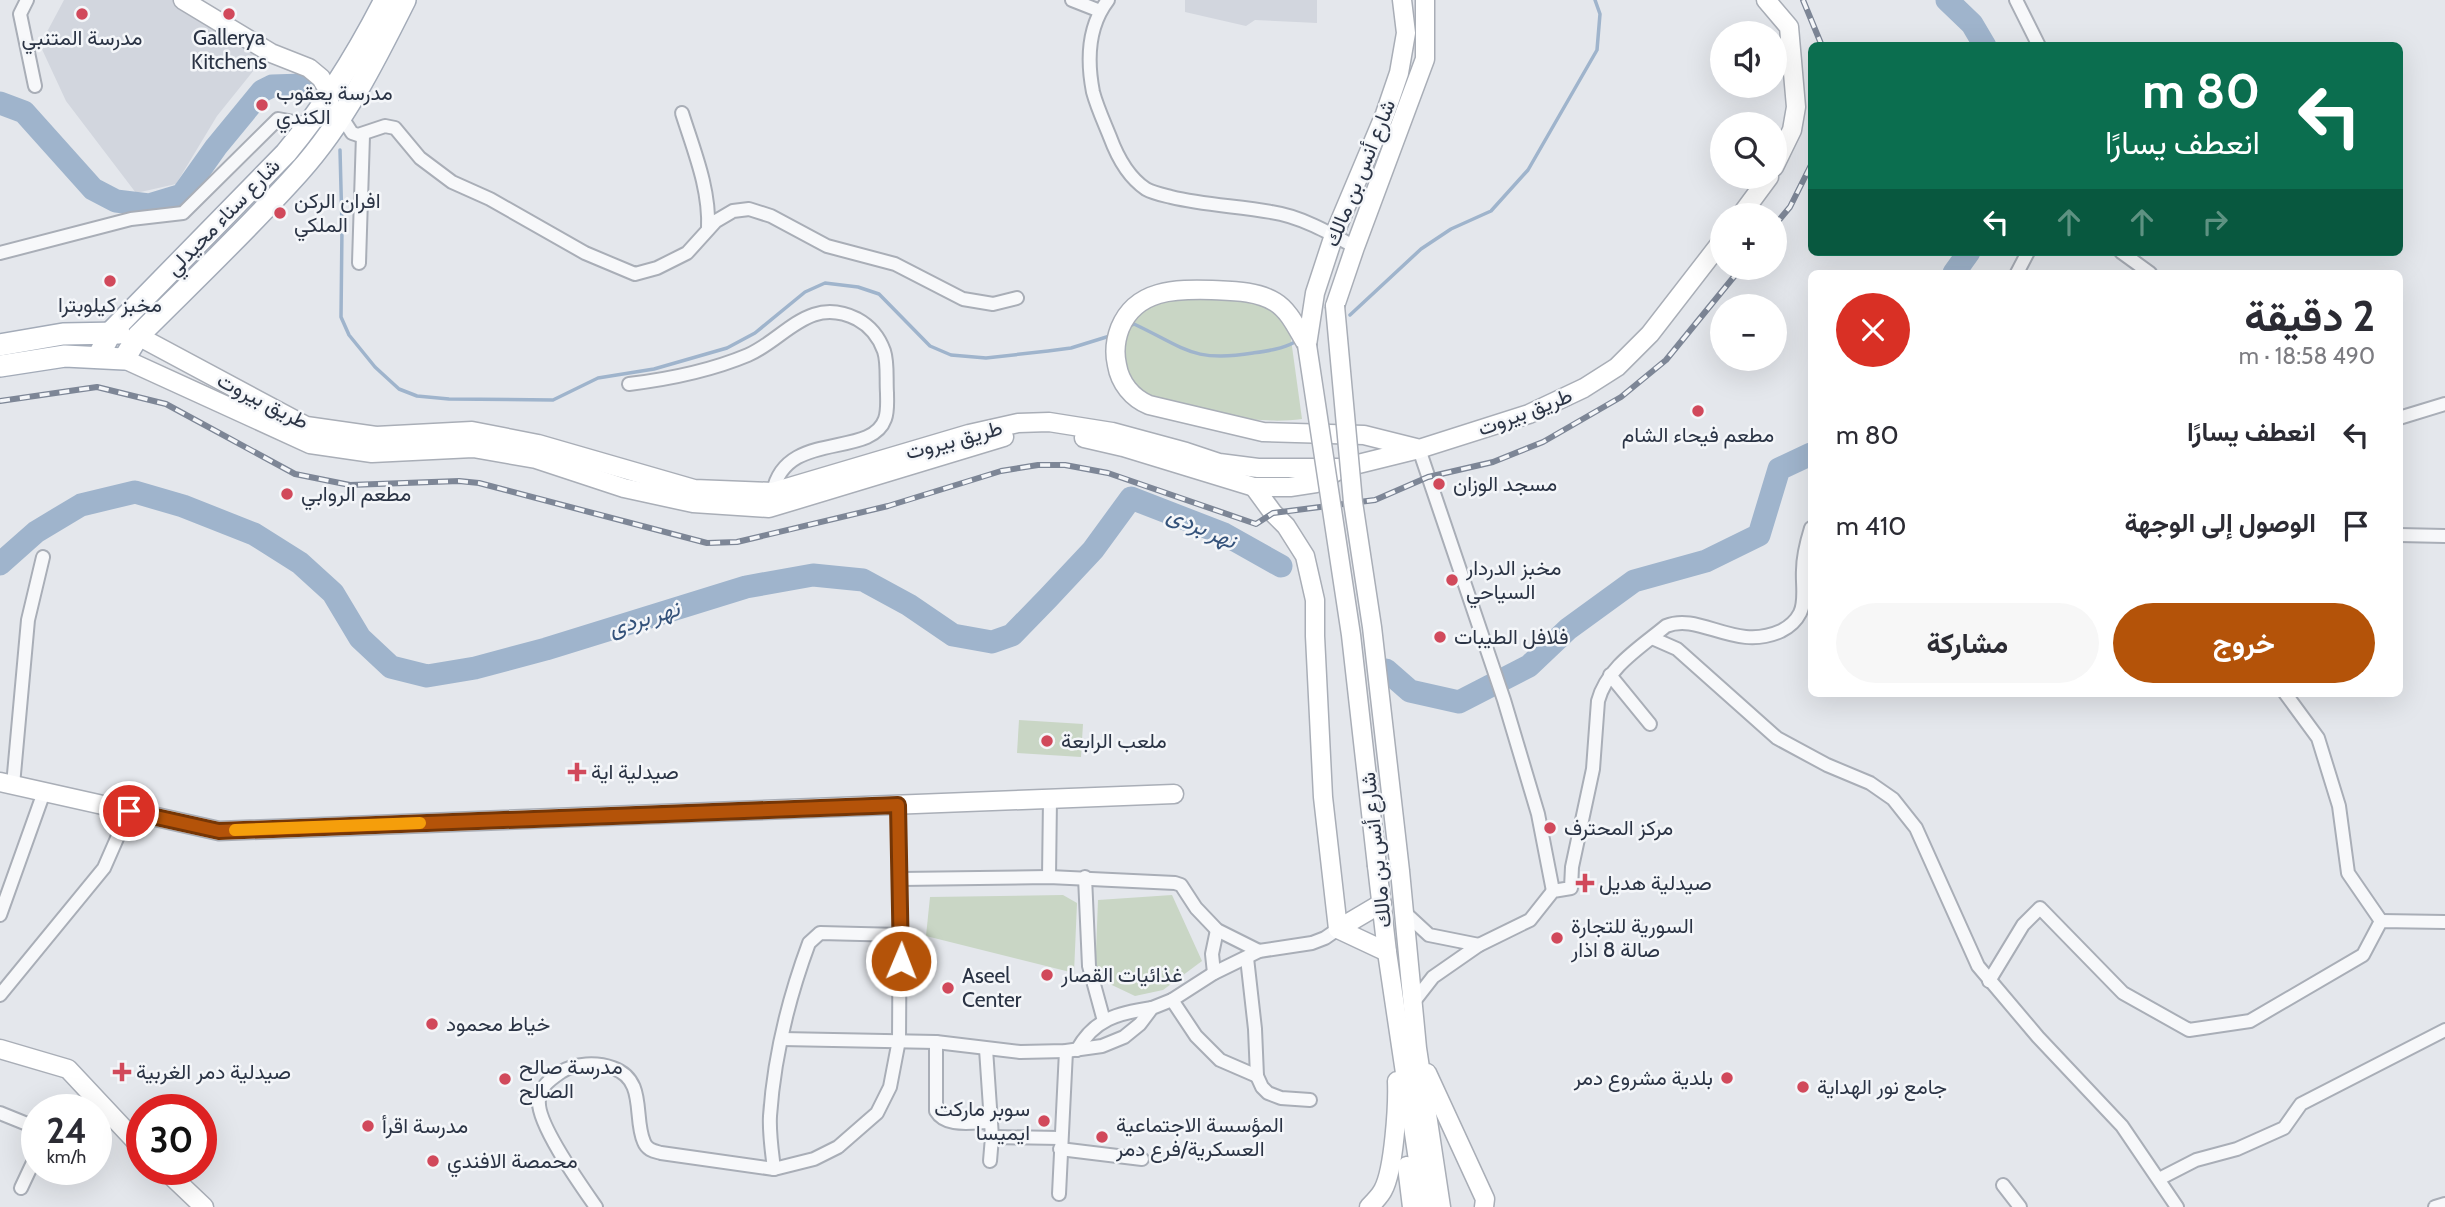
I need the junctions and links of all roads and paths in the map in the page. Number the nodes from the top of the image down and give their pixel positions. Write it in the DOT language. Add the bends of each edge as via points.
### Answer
graph roads {
  1 [pos="27,0"];
  2 [pos="183,0"];
  3 [pos="385,0"];
  4 [pos="405,0"];
  5 [pos="1072,0"];
  6 [pos="1402,0"];
  7 [pos="1425,0"];
  8 [pos="1766,0"];
  9 [pos="2016,0"];
  10 [pos="1104,5"];
  11 [pos="2037,42"];
  12 [pos="35,86"];
  13 [pos="334,108"];
  14 [pos="682,113"];
  15 [pos="310,125"];
  16 [pos="363,135"];
  17 [pos="1787,140"];
  18 [pos="708,229"];
  19 [pos="1334,235"];
  20 [pos="1354,247"];
  21 [pos="0,253"];
  22 [pos="1710,256"];
  23 [pos="2126,256"];
  24 [pos="359,263"];
  25 [pos="2146,270"];
  26 [pos="1017,298"];
  27 [pos="111,332"];
  28 [pos="138,337"];
  29 [pos="0,345"];
  30 [pos="1307,345"];
  31 [pos="98,357"];
  32 [pos="124,359"];
  33 [pos="0,366"];
  34 [pos="629,384"];
  35 [pos="2445,404"];
  36 [pos="2403,417"];
  37 [pos="1419,449"];
  38 [pos="1342,468"];
  39 [pos="1254,487"];
  40 [pos="773,492"];
  41 [pos="2403,535"];
  42 [pos="2445,536"];
  43 [pos="1808,543"];
  44 [pos="43,557"];
  45 [pos="1807,610"];
  46 [pos="1652,638"];
  47 [pos="1609,675"];
  48 [pos="2288,697"];
  49 [pos="1650,724"];
  50 [pos="6,784"];
  51 [pos="44,792"];
  52 [pos="1174,794"];
  53 [pos="1050,799"];
  54 [pos="898,805"];
  55 [pos="129,811"];
  56 [pos="1049,877"];
  57 [pos="1085,877"];
  58 [pos="900,879"];
  59 [pos="1553,891"];
  60 [pos="1382,903"];
  61 [pos="1403,911"];
  62 [pos="0,915"];
  63 [pos="2381,921"];
  64 [pos="2445,922"];
  65 [pos="1338,929"];
  66 [pos="1217,930"];
  67 [pos="901,935"];
  68 [pos="1479,944"];
  69 [pos="1259,951"];
  70 [pos="1387,953"];
  71 [pos="1247,958"];
  72 [pos="1214,973"];
  73 [pos="1990,981"];
  74 [pos="0,995"];
  75 [pos="1172,1000"];
  76 [pos="1412,1003"];
  77 [pos="1394,1004"];
  78 [pos="1152,1008"];
  79 [pos="1104,1021"];
  80 [pos="2445,1030"];
  81 [pos="782,1039"];
  82 [pos="899,1041"];
  83 [pos="936,1042"];
  84 [pos="1417,1048"];
  85 [pos="0,1049"];
  86 [pos="986,1049"];
  87 [pos="1071,1051"];
  88 [pos="1257,1076"];
  89 [pos="1397,1086"];
  90 [pos="1310,1100"];
  91 [pos="0,1113"];
  92 [pos="21,1122"];
  93 [pos="991,1122"];
  94 [pos="126,1131"];
  95 [pos="992,1137"];
  96 [pos="1060,1143"];
  97 [pos="1142,1159"];
  98 [pos="990,1161"];
  99 [pos="774,1169"];
  100 [pos="2159,1179"];
  101 [pos="22,1185"];
  102 [pos="181,1185"];
  103 [pos="2003,1185"];
  104 [pos="21,1188"];
  105 [pos="1059,1194"];
  106 [pos="1487,1204"];
  107 [pos="2445,1204"];
  108 [pos="1428,1205"];
  109 [pos="204,1207"];
  110 [pos="596,1207"];
  111 [pos="1369,1207"];
  112 [pos="2020,1207"];
  113 [pos="2177,1207"];
  114 [pos="2435,1207"];
  1 -- 12 [label="street" via="20,14"];
  2 -- 13 [label="street" via="271,52 309,68 321,78"];
  3 -- 13 [label="main road, شارع سناء محيدلي"];
  4 -- 13 [label="main road" via="377,57"];
  5 -- 10 [label="street"];
  6 -- 19 [label="street, شارع أنس بن مالك" via="1406,33 1399,73"];
  7 -- 20 [label="street, شارع أنس بن مالك" via="1425,59"];
  8 -- 17 [label="street" via="1789,27 1796,107"];
  9 -- 11 [label="street"];
  10 -- 19 [label="street" via="1090,58 1095,97 1116,153 1137,181 1157,193 1193,202 1274,212"];
  13 -- 15 [label="main road, شارع سناء محيدلي"];
  13 -- 16 [label="street" via="352,133"];
  13 -- 28 [label="main road" via="300,171"];
  14 -- 18 [label="street" via="706,192"];
  15 -- 21 [label="street" via="278,119 183,213 131,219"];
  15 -- 27 [label="main road, شارع سناء محيدلي"];
  16 -- 18 [label="street" via="385,126 395,128 421,158 452,182 585,253 635,274 687,253"];
  16 -- 24 [label="street"];
  18 -- 26 [label="street" via="733,211 759,211 827,246 895,264 962,299 993,304"];
  19 -- 20 [label="street"];
  19 -- 30 [label="street, شارع أنس بن مالك" via="1315,293"];
  20 -- 61 [label="street, شارع أنس بن مالك, bridge" via="1335,306 1353,502 1372,626"];
  22 -- 37 [label="street, طريق بيروت" via="1650,334 1617,367 1555,403"];
  23 -- 25 [label="street"];
  27 -- 28 [label="main road"];
  27 -- 29 [label="main road" via="63,334"];
  27 -- 31 [label="main road, شارع سناء محيدلي"];
  28 -- 32 [label="main road"];
  28 -- 40 [label="street, طريق بيروت" via="306,426 376,436 472,431 538,444 694,489"];
  30 -- 37 [label="street" via="1277,303 1248,293 1182,289 1151,295 1129,312 1116,338 1116,362 1126,387 1149,405 1263,432 1364,435"];
  30 -- 60 [label="street, شارع أنس بن مالك, bridge" via="1351,635"];
  31 -- 32 [label="main road"];
  31 -- 33 [label="main road" via="65,356"];
  32 -- 39 [label="street" via="310,444 372,453 473,448 536,459 624,488 694,503 769,508 993,440 1050,432 1123,447"];
  34 -- 40 [label="street" via="727,363 758,350 810,316 838,314 864,323 881,342 885,355 887,410 881,427 867,436 795,458 777,476"];
  35 -- 36 [label="street"];
  37 -- 38 [label="street, طريق بيروت"];
  37 -- 59 [label="street" via="1504,700 1538,814"];
  38 -- 39 [label="street" via="1316,483"];
  38 -- 40 [label="street, طريق بيروت" via="1219,463 1112,432 1049,422 969,434"];
  39 -- 65 [label="street" via="1305,556 1315,600 1323,797"];
  41 -- 42 [label="street"];
  43 -- 45 [label="street" via="1803,567"];
  44 -- 50 [label="street" via="27,620"];
  45 -- 46 [label="street" via="1787,628 1756,638 1676,622"];
  46 -- 47 [label="street"];
  46 -- 73 [label="street" via="1677,649 1777,738 1894,799 1916,828 1971,953"];
  47 -- 49 [label="street"];
  47 -- 59 [label="street" via="1598,701 1593,769 1571,888"];
  48 -- 63 [label="street" via="2318,738 2339,806 2348,873"];
  50 -- 51 [label="street"];
  51 -- 55 [label="street"];
  51 -- 62 [label="street"];
  52 -- 53 [label="street"];
  53 -- 54 [label="street"];
  53 -- 56 [label="street"];
  54 -- 55 [label="street" via="219,831"];
  54 -- 58 [label="street"];
  55 -- 74 [label="street" via="104,868"];
  56 -- 57 [label="street"];
  56 -- 58 [label="street"];
  57 -- 66 [label="street" via="1175,883"];
  57 -- 79 [label="street" via="1089,966"];
  58 -- 67 [label="street"];
  59 -- 68 [label="street" via="1530,920"];
  60 -- 65 [label="street"];
  60 -- 70 [label="street, شارع أنس بن مالك"];
  61 -- 68 [label="street" via="1429,935"];
  61 -- 76 [label="street, شارع أنس بن مالك"];
  63 -- 64 [label="street"];
  63 -- 73 [label="street" via="2363,956 2250,1021 2189,1030 2123,993 2040,908 2023,925"];
  65 -- 69 [label="street" via="1312,943"];
  65 -- 70 [label="street"];
  66 -- 69 [label="street"];
  66 -- 72 [label="street"];
  67 -- 81 [label="street" via="820,933 804,956"];
  67 -- 82 [label="street"];
  68 -- 76 [label="street" via="1433,976"];
  69 -- 71 [label="street"];
  70 -- 77 [label="street, شارع أنس بن مالك"];
  71 -- 72 [label="street"];
  71 -- 88 [label="street"];
  72 -- 75 [label="street"];
  73 -- 100 [label="street" via="2122,1126"];
  75 -- 78 [label="street"];
  75 -- 88 [label="street" via="1196,1036 1220,1060"];
  76 -- 84 [label="street, شارع أنس بن مالك"];
  77 -- 89 [label="street"];
  77 -- 108 [label="street, شارع أنس بن مالك"];
  78 -- 79 [label="street"];
  78 -- 87 [label="street" via="1124,1037"];
  79 -- 87 [label="street"];
  80 -- 100 [label="street" via="2301,1104 2284,1128 2237,1149 2196,1160"];
  81 -- 82 [label="street"];
  81 -- 99 [label="street" via="770,1118"];
  82 -- 83 [label="street"];
  82 -- 99 [label="street" via="890,1087 877,1113 838,1147 814,1159"];
  83 -- 86 [label="street"];
  83 -- 93 [label="street" via="936,1111 940,1117 948,1122"];
  84 -- 106 [label="street"];
  84 -- 108 [label="street, شارع أنس بن مالك"];
  85 -- 94 [label="street" via="68,1069"];
  86 -- 87 [label="street"];
  86 -- 93 [label="street"];
  87 -- 96 [label="street"];
  88 -- 90 [label="street" via="1268,1093"];
  89 -- 108 [label="street"];
  89 -- 111 [label="street" via="1394,1142 1384,1189"];
  91 -- 92 [label="street"];
  93 -- 95 [label="street"];
  95 -- 96 [label="street"];
  95 -- 98 [label="street"];
  96 -- 97 [label="street"];
  96 -- 105 [label="street"];
  99 -- 110 [label="street" via="649,1150 643,1142 636,1093 628,1078 614,1068 592,1064 568,1068 546,1082 538,1100 544,1126"];
  100 -- 113 [label="street"];
  101 -- 104 [label="street"];
  102 -- 109 [label="street"];
  103 -- 112 [label="street"];
  107 -- 114 [label="street"];
}
